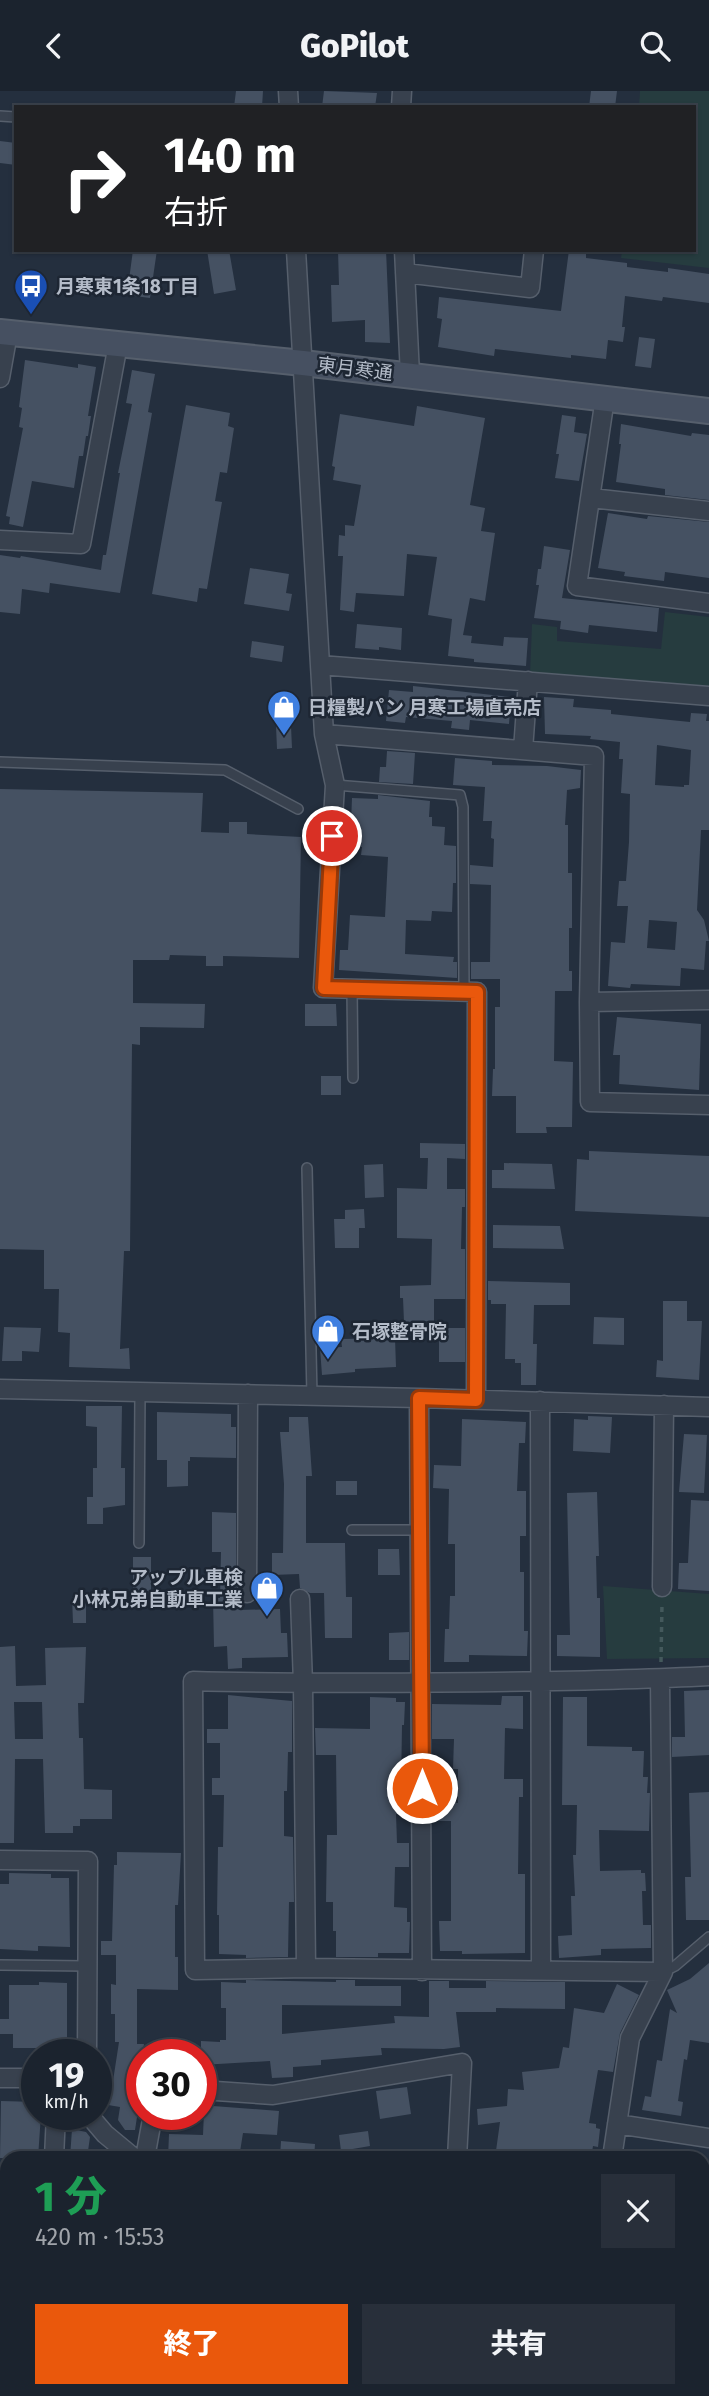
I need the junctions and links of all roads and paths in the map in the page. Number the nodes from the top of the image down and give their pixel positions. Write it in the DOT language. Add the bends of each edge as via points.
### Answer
graph roads {
  1 [pos="296,252"];
  2 [pos="404,252"];
  3 [pos="534,252"];
  4 [pos="405,273"];
  5 [pos="4,332"];
  6 [pos="118,344"];
  7 [pos="303,363"];
  8 [pos="410,375"];
  9 [pos="0,378"];
  10 [pos="605,398"];
  11 [pos="709,411"];
  12 [pos="591,498"];
  13 [pos="709,511"];
  14 [pos="0,540"];
  15 [pos="709,603"];
  16 [pos="320,665"];
  17 [pos="528,681"];
  18 [pos="709,696"];
  19 [pos="324,734"];
  20 [pos="523,750"];
  21 [pos="0,762"];
  22 [pos="335,785"];
  23 [pos="298,809"];
  24 [pos="352,989"];
  25 [pos="464,992"];
  26 [pos="709,1000"];
  27 [pos="589,1002"];
  28 [pos="353,1078"];
  29 [pos="709,1105"];
  30 [pos="307,1168"];
  31 [pos="0,1389"];
  32 [pos="140,1392"];
  33 [pos="248,1394"];
  34 [pos="312,1396"];
  35 [pos="419,1398"];
  36 [pos="476,1400"];
  37 [pos="540,1401"];
  38 [pos="664,1405"];
  39 [pos="709,1407"];
  40 [pos="352,1530"];
  41 [pos="420,1530"];
  42 [pos="139,1543"];
  43 [pos="662,1587"];
  44 [pos="247,1593"];
  45 [pos="300,1599"];
  46 [pos="709,1676"];
  47 [pos="660,1679"];
  48 [pos="540,1681"];
  49 [pos="421,1683"];
  50 [pos="303,1684"];
  51 [pos="0,1860"];
  52 [pos="709,1937"];
  53 [pos="0,1965"];
  54 [pos="87,1966"];
  55 [pos="306,1968"];
  56 [pos="422,1971"];
  57 [pos="541,1971"];
  58 [pos="663,1972"];
  59 [pos="87,2039"];
  60 [pos="0,2078"];
  61 [pos="21,2078"];
  62 [pos="217,2091"];
  63 [pos="617,2124"];
  64 [pos="55,2130"];
  65 [pos="102,2130"];
  66 [pos="150,2130"];
  67 [pos="709,2138"];
  68 [pos="54,2151"];
  69 [pos="126,2151"];
  70 [pos="146,2151"];
  71 [pos="457,2151"];
  72 [pos="613,2151"];
  1 -- 7 [label="street"];
  2 -- 4 [label="street"];
  3 -- 4 [label="street" via="530,288"];
  4 -- 8 [label="street"];
  5 -- 6 [label="street, 東月寒通"];
  5 -- 9 [label="street"];
  6 -- 7 [label="street, 東月寒通"];
  6 -- 14 [label="street" via="81,544"];
  7 -- 8 [label="street, 東月寒通"];
  7 -- 16 [label="street"];
  8 -- 10 [label="street, 東月寒通"];
  10 -- 11 [label="street, 東月寒通"];
  10 -- 12 [label="street"];
  12 -- 13 [label="street"];
  12 -- 15 [label="street" via="577,586"];
  16 -- 17 [label="street"];
  16 -- 19 [label="street"];
  17 -- 18 [label="street"];
  17 -- 20 [label="street"];
  19 -- 20 [label="street"];
  19 -- 22 [label="street"];
  20 -- 27 [label="street" via="594,756"];
  21 -- 23 [label="lane" via="225,770"];
  22 -- 24 [label="street" via="324,988"];
  22 -- 25 [label="lane" via="460,795"];
  24 -- 25 [label="street"];
  24 -- 28 [label="lane"];
  25 -- 36 [label="street" via="477,992"];
  26 -- 27 [label="street"];
  27 -- 29 [label="street" via="590,1102"];
  30 -- 34 [label="lane"];
  31 -- 32 [label="street"];
  32 -- 33 [label="street"];
  32 -- 42 [label="lane"];
  33 -- 34 [label="street"];
  33 -- 44 [label="street"];
  34 -- 35 [label="street"];
  35 -- 36 [label="street"];
  35 -- 41 [label="street"];
  36 -- 37 [label="street"];
  37 -- 38 [label="street"];
  37 -- 48 [label="street"];
  38 -- 39 [label="street"];
  38 -- 43 [label="street"];
  40 -- 41 [label="lane"];
  41 -- 49 [label="street"];
  43 -- 47 [label="path"];
  45 -- 50 [label="street"];
  46 -- 47 [label="street"];
  47 -- 48 [label="street"];
  47 -- 58 [label="street"];
  48 -- 49 [label="street"];
  48 -- 57 [label="street"];
  49 -- 50 [label="street"];
  49 -- 56 [label="street"];
  50 -- 55 [label="street"];
  50 -- 55 [label="street" via="192,1681 195,1971"];
  51 -- 54 [label="street" via="88,1861"];
  52 -- 58 [label="lane"];
  53 -- 54 [label="lane"];
  54 -- 59 [label="street"];
  55 -- 56 [label="street"];
  56 -- 57 [label="street"];
  57 -- 58 [label="street"];
  58 -- 63 [label="street" via="630,2038"];
  60 -- 61 [label="street"];
  62 -- 71 [label="street" via="273,2095 462,2063"];
  63 -- 67 [label="street"];
  63 -- 72 [label="street"];
  64 -- 68 [label="street"];
  65 -- 69 [label="street"];
  66 -- 70 [label="street"];
}
